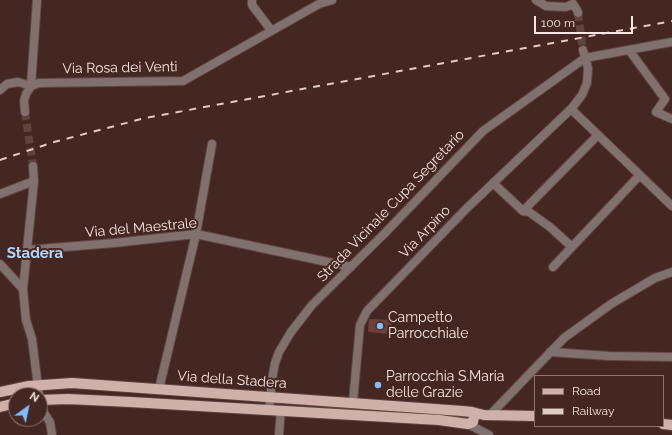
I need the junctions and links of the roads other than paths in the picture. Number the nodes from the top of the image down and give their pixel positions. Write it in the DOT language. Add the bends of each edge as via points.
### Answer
graph roads {
  1 [pos="37,0"];
  2 [pos="252,0"];
  3 [pos="332,0"];
  4 [pos="536,0"];
  5 [pos="574,2"];
  6 [pos="578,13"];
  7 [pos="271,30"];
  8 [pos="672,42"];
  9 [pos="629,50"];
  10 [pos="584,54"];
  11 [pos="31,86"];
  12 [pos="0,90"];
  13 [pos="571,109"];
  14 [pos="25,112"];
  15 [pos="672,119"];
  16 [pos="598,135"];
  17 [pos="212,144"];
  18 [pos="33,166"];
  19 [pos="640,175"];
  20 [pos="34,181"];
  21 [pos="493,183"];
  22 [pos="0,194"];
  23 [pos="672,206"];
  24 [pos="523,211"];
  25 [pos="196,234"];
  26 [pos="572,247"];
  27 [pos="27,250"];
  28 [pos="0,264"];
  29 [pos="351,267"];
  30 [pos="553,267"];
  31 [pos="672,272"];
  32 [pos="23,289"];
  33 [pos="550,352"];
  34 [pos="672,357"];
  35 [pos="39,387"];
  36 [pos="48,388"];
  37 [pos="159,389"];
  38 [pos="270,397"];
  39 [pos="48,400"];
  40 [pos="353,402"];
  41 [pos="446,409"];
  42 [pos="269,410"];
  43 [pos="281,410"];
  44 [pos="534,416"];
  45 [pos="472,418"];
  46 [pos="48,419"];
  47 [pos="439,420"];
  48 [pos="52,435"];
  49 [pos="279,435"];
  50 [pos="489,435"];
  1 -- 11 [label="street"];
  2 -- 7 [label="street" via="252,5"];
  3 -- 7 [label="street, Via Rosa dei Venti" via="319,4"];
  4 -- 5 [label="street" via="546,6 566,6"];
  5 -- 6 [label="street"];
  7 -- 11 [label="street, Via Rosa dei Venti" via="182,81 39,83"];
  8 -- 9 [label="street"];
  9 -- 10 [label="street"];
  9 -- 15 [label="street" via="665,99 656,112"];
  10 -- 13 [label="street, Via Arpino" via="588,68 587,83 582,95"];
  10 -- 29 [label="street, Strada Vicinale Cupa Segretario" via="483,131"];
  11 -- 12 [label="street, Via Rosa dei Venti" via="18,82 7,84"];
  11 -- 14 [label="street" via="24,101"];
  13 -- 16 [label="street"];
  13 -- 21 [label="street, Via Arpino"];
  16 -- 19 [label="street"];
  16 -- 24 [label="street"];
  17 -- 25 [label="street"];
  18 -- 20 [label="street"];
  19 -- 23 [label="street"];
  19 -- 26 [label="street"];
  20 -- 22 [label="street"];
  20 -- 27 [label="street"];
  21 -- 24 [label="street"];
  21 -- 40 [label="street, Via Arpino" via="367,311 360,325"];
  24 -- 26 [label="street" via="529,212 550,227"];
  25 -- 27 [label="street, Via del Maestrale"];
  25 -- 29 [label="street, Via del Maestrale"];
  25 -- 37 [label="street"];
  26 -- 30 [label="street"];
  27 -- 32 [label="street"];
  28 -- 32 [label="street"];
  29 -- 38 [label="street, Strada Vicinale Cupa Segretario" via="312,305 291,332 279,352"];
  31 -- 33 [label="street" via="655,278 611,304 564,338"];
  32 -- 35 [label="street"];
  33 -- 34 [label="street"];
  33 -- 45 [label="street"];
  36 -- 37 [label="main road, Via della Stadera" via="72,384"];
  37 -- 38 [label="main road, Via della Stadera"];
  38 -- 40 [label="main road, Via della Stadera"];
  38 -- 42 [label="street, Strada Vicinale Cupa Segretario"];
  39 -- 42 [label="main road, Via della Stadera" via="119,401"];
  40 -- 41 [label="main road, Via della Stadera"];
  41 -- 45 [label="main road, Via della Stadera"];
  41 -- 47 [label="main road" via="447,415"];
  42 -- 43 [label="main road, Via della Stadera"];
  43 -- 47 [label="main road, Via della Stadera"];
  43 -- 49 [label="street"];
  44 -- 45 [label="main road"];
  45 -- 47 [label="main road, Via della Stadera"];
  45 -- 50 [label="street" via="480,431"];
  46 -- 48 [label="street"];
}
